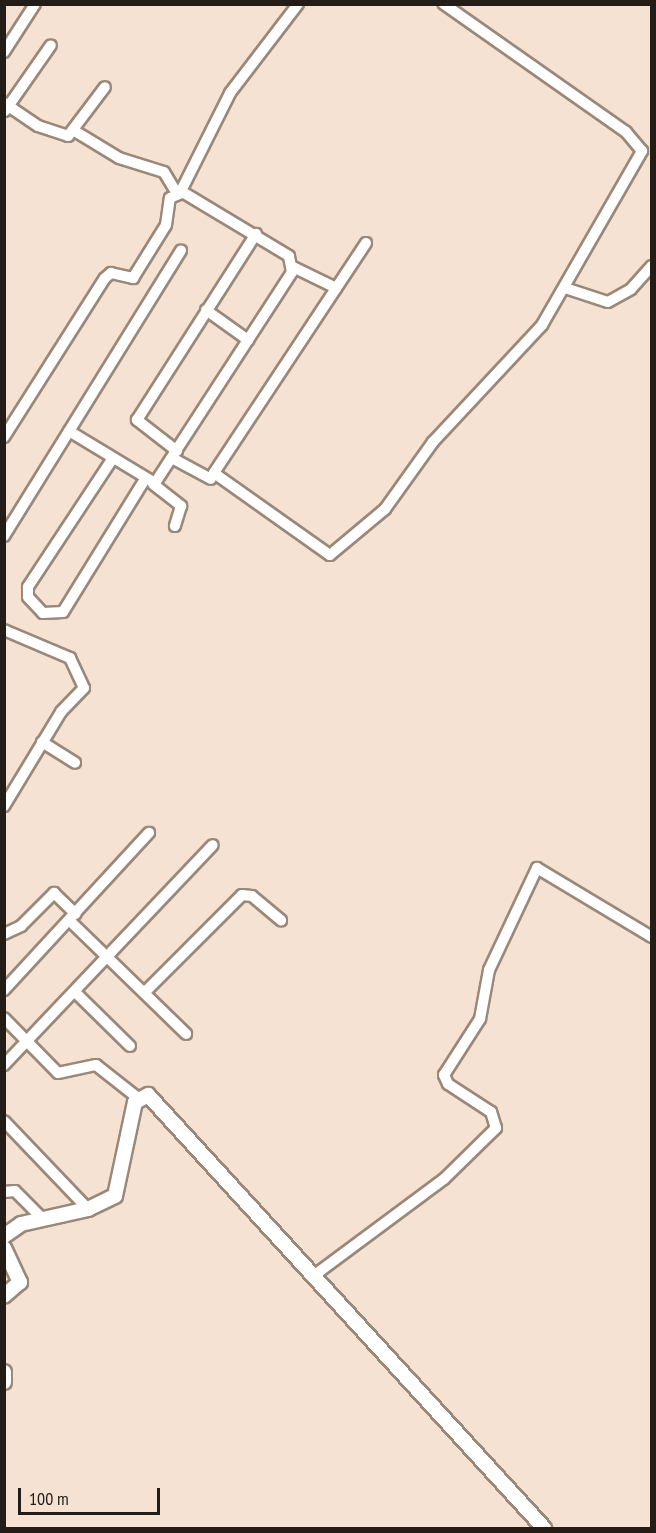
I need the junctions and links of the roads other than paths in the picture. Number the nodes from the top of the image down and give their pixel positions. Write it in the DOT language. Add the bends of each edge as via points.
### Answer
graph roads {
  1 [pos="35,4"];
  2 [pos="298,4"];
  3 [pos="444,4"];
  4 [pos="51,45"];
  5 [pos="4,52"];
  6 [pos="105,87"];
  7 [pos="6,107"];
  8 [pos="74,130"];
  9 [pos="179,193"];
  10 [pos="256,234"];
  11 [pos="366,243"];
  12 [pos="181,250"];
  13 [pos="651,266"];
  14 [pos="293,267"];
  15 [pos="336,288"];
  16 [pos="565,288"];
  17 [pos="206,310"];
  18 [pos="248,340"];
  19 [pos="69,431"];
  20 [pos="4,437"];
  21 [pos="175,454"];
  22 [pos="111,461"];
  23 [pos="211,478"];
  24 [pos="148,482"];
  25 [pos="176,526"];
  26 [pos="4,536"];
  27 [pos="4,630"];
  28 [pos="42,742"];
  29 [pos="75,763"];
  30 [pos="4,806"];
  31 [pos="149,833"];
  32 [pos="213,845"];
  33 [pos="73,917"];
  34 [pos="281,920"];
  35 [pos="4,934"];
  36 [pos="651,937"];
  37 [pos="107,956"];
  38 [pos="4,990"];
  39 [pos="75,992"];
  40 [pos="144,992"];
  41 [pos="4,1018"];
  42 [pos="186,1034"];
  43 [pos="30,1040"];
  44 [pos="130,1046"];
  45 [pos="4,1065"];
  46 [pos="138,1098"];
  47 [pos="4,1121"];
  48 [pos="4,1192"];
  49 [pos="88,1209"];
  50 [pos="41,1217"];
  51 [pos="4,1236"];
  52 [pos="4,1248"];
  53 [pos="316,1274"];
  54 [pos="4,1296"];
  55 [pos="4,1372"];
  56 [pos="4,1382"];
  57 [pos="544,1528"];
  1 -- 5 [label="street"];
  2 -- 9 [label="street" via="230,93"];
  3 -- 16 [label="street" via="639,143 640,158"];
  4 -- 7 [label="street"];
  6 -- 8 [label="street"];
  7 -- 8 [label="street" via="38,126 66,136"];
  8 -- 9 [label="street" via="119,158 164,172"];
  9 -- 10 [label="street"];
  9 -- 20 [label="street" via="168,201 164,229 135,274 105,278"];
  10 -- 14 [label="street" via="288,256"];
  10 -- 17 [label="street"];
  11 -- 15 [label="street"];
  12 -- 19 [label="street"];
  13 -- 16 [label="street" via="631,290 608,302"];
  14 -- 15 [label="street"];
  14 -- 18 [label="street"];
  15 -- 16 [label="street" via="214,473 330,555 385,509 433,442 542,325"];
  17 -- 18 [label="street"];
  17 -- 21 [label="street" via="137,420"];
  18 -- 21 [label="street"];
  19 -- 22 [label="street"];
  19 -- 26 [label="street"];
  21 -- 23 [label="street"];
  21 -- 24 [label="street"];
  22 -- 24 [label="street"];
  22 -- 24 [label="street" via="28,587 28,597 43,613 63,612"];
  24 -- 25 [label="street" via="181,506"];
  27 -- 28 [label="street" via="66,654 82,678 83,691"];
  28 -- 29 [label="street"];
  28 -- 30 [label="street"];
  31 -- 33 [label="street"];
  32 -- 37 [label="street"];
  33 -- 35 [label="street" via="54,893 21,926"];
  33 -- 37 [label="street"];
  33 -- 38 [label="street"];
  34 -- 40 [label="street" via="252,896 242,895"];
  36 -- 53 [label="street" via="537,868 489,970 480,1019 444,1075 448,1084 491,1112 496,1128 444,1179"];
  37 -- 39 [label="street"];
  37 -- 40 [label="street"];
  39 -- 43 [label="street"];
  39 -- 44 [label="street"];
  40 -- 42 [label="street"];
  41 -- 43 [label="street"];
  43 -- 45 [label="street"];
  43 -- 46 [label="street" via="58,1073 96,1065"];
  46 -- 49 [label="street" via="120,1188"];
  46 -- 53 [label="street" via="144,1094 158,1102"];
  47 -- 49 [label="street"];
  48 -- 50 [label="street" via="15,1191"];
  49 -- 50 [label="street"];
  50 -- 51 [label="street" via="13,1227"];
  52 -- 54 [label="street" via="20,1282"];
  53 -- 57 [label="street"];
  55 -- 56 [label="street"];
}
